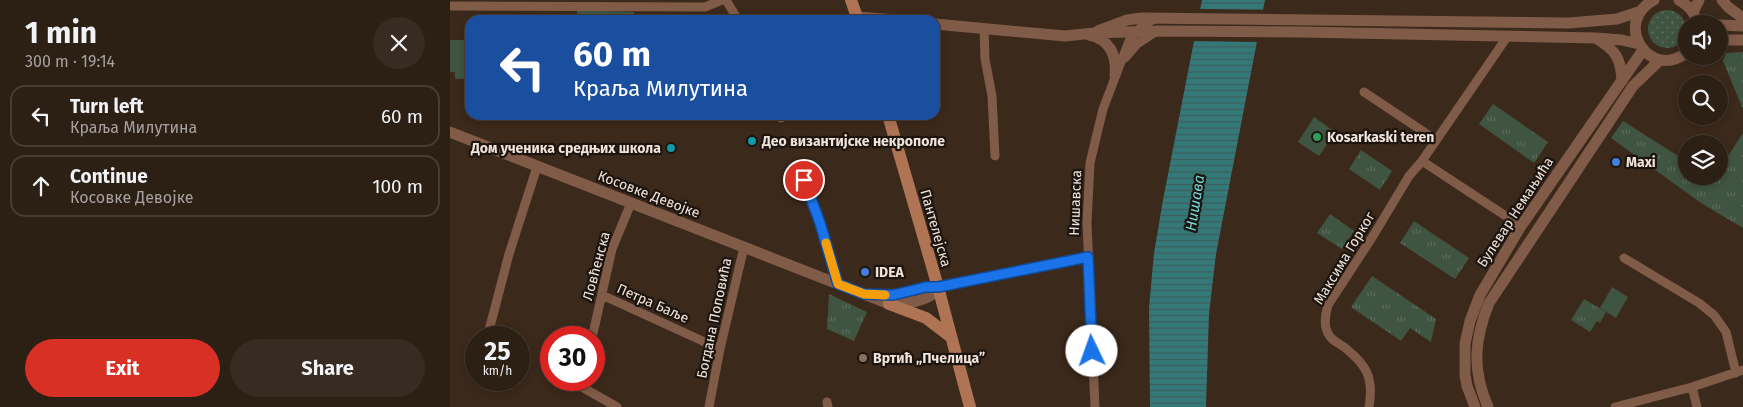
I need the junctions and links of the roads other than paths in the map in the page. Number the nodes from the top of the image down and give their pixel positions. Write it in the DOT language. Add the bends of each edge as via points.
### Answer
graph roads {
  1 [pos="722,0"];
  2 [pos="726,0"];
  3 [pos="851,0"];
  4 [pos="1654,0"];
  5 [pos="1678,0"];
  6 [pos="1699,0"];
  7 [pos="1722,0"];
  8 [pos="450,6"];
  9 [pos="1641,11"];
  10 [pos="735,15"];
  11 [pos="856,15"];
  12 [pos="1694,15"];
  13 [pos="1696,15"];
  14 [pos="1159,17"];
  15 [pos="1743,18"];
  16 [pos="940,24"];
  17 [pos="1728,25"];
  18 [pos="1743,26"];
  19 [pos="984,28"];
  20 [pos="1158,31"];
  21 [pos="1135,32"];
  22 [pos="1088,34"];
  23 [pos="1507,37"];
  24 [pos="1596,38"];
  25 [pos="1728,40"];
  26 [pos="1743,40"];
  27 [pos="1641,47"];
  28 [pos="1678,57"];
  29 [pos="1660,60"];
  30 [pos="1121,64"];
  31 [pos="1115,75"];
  32 [pos="1622,81"];
  33 [pos="1364,92"];
  34 [pos="889,120"];
  35 [pos="450,132"];
  36 [pos="1436,140"];
  37 [pos="994,156"];
  38 [pos="1422,161"];
  39 [pos="537,167"];
  40 [pos="804,180"];
  41 [pos="631,203"];
  42 [pos="1521,226"];
  43 [pos="744,246"];
  44 [pos="1088,257"];
  45 [pos="1624,258"];
  46 [pos="838,284"];
  47 [pos="938,287"];
  48 [pos="864,294"];
  49 [pos="602,295"];
  50 [pos="889,304"];
  51 [pos="490,326"];
  52 [pos="595,326"];
  53 [pos="951,337"];
  54 [pos="720,349"];
  55 [pos="1739,372"];
  56 [pos="1692,387"];
  57 [pos="593,391"];
  58 [pos="711,396"];
  59 [pos="617,407"];
  60 [pos="710,407"];
  61 [pos="714,407"];
  62 [pos="970,407"];
  63 [pos="1095,407"];
  64 [pos="1369,407"];
  65 [pos="1475,407"];
  66 [pos="1488,407"];
  67 [pos="1614,407"];
  68 [pos="1697,407"];
  1 -- 8 [label="street" via="705,7"];
  2 -- 10 [label="street"];
  3 -- 11 [label="main road"];
  4 -- 9 [label="street"];
  5 -- 12 [label="street" via="1686,4"];
  6 -- 13 [label="street"];
  7 -- 15 [label="street"];
  9 -- 14 [label="street" via="1617,18 1569,23"];
  9 -- 27 [label="street" via="1635,25"];
  14 -- 21 [label="street"];
  14 -- 22 [label="street" via="1127,20"];
  16 -- 19 [label="street"];
  17 -- 18 [label="street"];
  19 -- 22 [label="street" via="1065,36"];
  19 -- 37 [label="street" via="985,59 992,96"];
  20 -- 21 [label="street"];
  20 -- 23 [label="street"];
  20 -- 30 [label="street" via="1129,51"];
  21 -- 22 [label="street"];
  21 -- 30 [label="street"];
  22 -- 30 [label="street" via="1110,38 1116,43"];
  22 -- 31 [label="street" via="1104,41 1110,48 1116,65"];
  23 -- 24 [label="street"];
  23 -- 36 [label="street, Максима Горког"];
  24 -- 27 [label="street" via="1622,40"];
  24 -- 32 [label="street" via="1615,54"];
  25 -- 26 [label="street"];
  27 -- 29 [label="street"];
  27 -- 32 [label="street, Булевар Немањића"];
  28 -- 29 [label="street"];
  29 -- 66 [label="street, Булевар Немањића" via="1633,86 1488,303 1479,331 1476,363"];
  30 -- 31 [label="street, Нишавска"];
  31 -- 44 [label="street, Нишавска" via="1090,163"];
  32 -- 42 [label="street, Булевар Немањића"];
  33 -- 36 [label="street"];
  34 -- 47 [label="main road, Пантелејска"];
  35 -- 39 [label="street, Косовке Девојке"];
  36 -- 38 [label="street, Максима Горког"];
  38 -- 42 [label="street"];
  38 -- 64 [label="street, Максима Горког" via="1409,176 1328,305 1324,318 1329,336 1357,357 1368,374 1372,391"];
  39 -- 41 [label="street, Косовке Девојке"];
  39 -- 51 [label="street"];
  40 -- 46 [label="street"];
  41 -- 43 [label="street, Косовке Девојке"];
  41 -- 49 [label="street, Ловћенска" via="612,249"];
  42 -- 65 [label="street, Булевар Немањића" via="1480,295 1470,321 1464,366"];
  43 -- 46 [label="street, Косовке Девојке"];
  43 -- 54 [label="street, Богдана Поповића"];
  44 -- 47 [label="street"];
  44 -- 63 [label="street, Нишавска"];
  45 -- 55 [label="street" via="1714,315 1726,332"];
  46 -- 48 [label="street, Косовке Девојке"];
  47 -- 48 [label="street, Косовке Девојке" via="893,295"];
  47 -- 50 [label="street, Косовке Девојке" via="935,292 915,302"];
  47 -- 53 [label="main road, Пантелејска"];
  48 -- 50 [label="street, Косовке Девојке"];
  49 -- 52 [label="street, Ловћенска"];
  49 -- 54 [label="street, Петра Баље"];
  50 -- 53 [label="main road" via="926,318"];
  53 -- 62 [label="main road, Пантелејска"];
  54 -- 58 [label="street, Богдана Поповића"];
  55 -- 56 [label="street"];
  56 -- 67 [label="street"];
  56 -- 68 [label="street"];
  57 -- 59 [label="street"];
  58 -- 60 [label="street, Богдана Поповића"];
  58 -- 61 [label="street, Богдана Поповића"];
}
